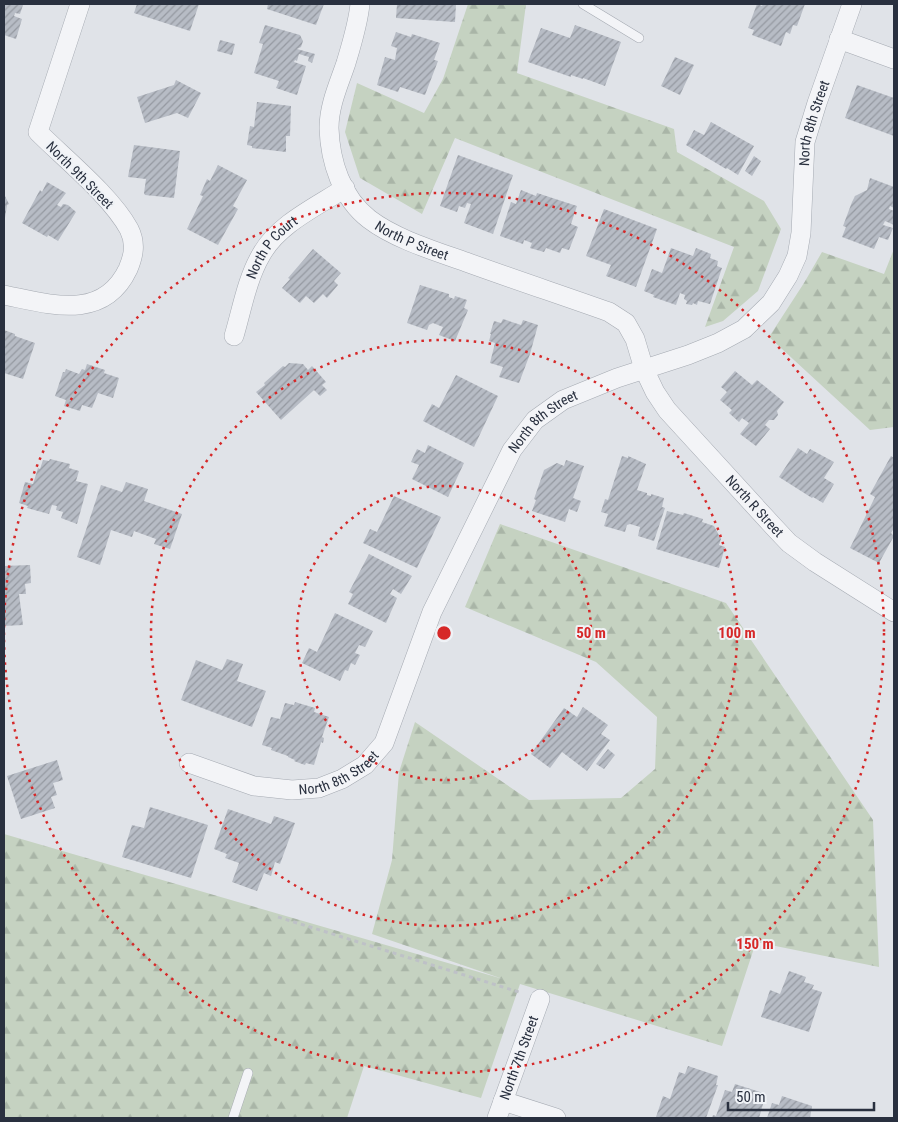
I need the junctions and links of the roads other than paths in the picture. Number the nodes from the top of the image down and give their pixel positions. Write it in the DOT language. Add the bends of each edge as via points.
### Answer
graph roads {
  1 [pos="80,4"];
  2 [pos="360,4"];
  3 [pos="582,4"];
  4 [pos="852,4"];
  5 [pos="639,38"];
  6 [pos="839,39"];
  7 [pos="894,59"];
  8 [pos="345,188"];
  9 [pos="4,294"];
  10 [pos="234,336"];
  11 [pos="644,369"];
  12 [pos="894,612"];
  13 [pos="189,763"];
  14 [pos="540,999"];
  15 [pos="248,1073"];
  16 [pos="500,1110"];
  17 [pos="233,1118"];
  18 [pos="556,1118"];
  1 -- 9 [label="street, North 9th Street" via="38,132 95,186 117,212 128,229 134,252 126,273 112,291 81,306"];
  2 -- 8 [label="street, North P Street" via="356,31 332,105 329,127 335,170"];
  3 -- 5 [label="lane"];
  4 -- 6 [label="street, North 8th Street"];
  6 -- 7 [label="street"];
  6 -- 11 [label="street, North 8th Street" via="805,142 801,233 797,256 788,276 771,303 744,329 718,343"];
  8 -- 10 [label="street, North P Court" via="271,241 262,253 251,280"];
  8 -- 11 [label="street, North P Street" via="369,219 393,233 609,312 626,323"];
  11 -- 12 [label="street, North R Street" via="667,410 789,543"];
  11 -- 13 [label="street, North 8th Street" via="564,400 535,420 512,450 432,612 384,744 365,765 319,788 292,790 254,786"];
  14 -- 16 [label="street, North 7th Street"];
  15 -- 17 [label="lane"];
  16 -- 18 [label="street"];
}
